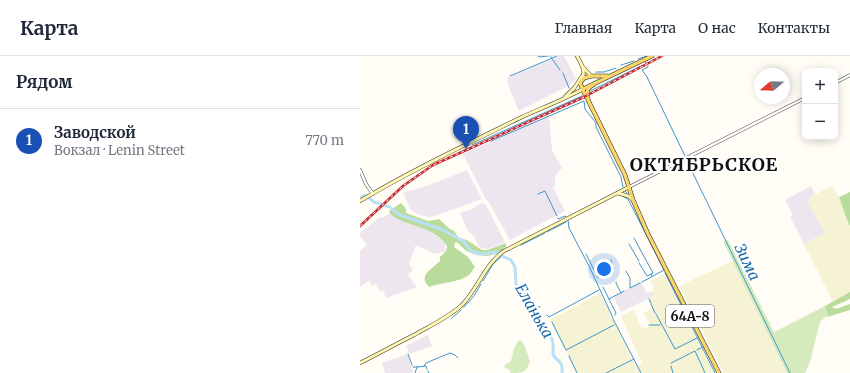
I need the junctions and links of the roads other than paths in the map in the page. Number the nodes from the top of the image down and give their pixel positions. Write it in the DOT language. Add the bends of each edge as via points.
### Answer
graph roads {
  1 [pos="577,56"];
  2 [pos="652,56"];
  3 [pos="582,66"];
  4 [pos="850,75"];
  5 [pos="591,76"];
  6 [pos="611,76"];
  7 [pos="838,81"];
  8 [pos="581,82"];
  9 [pos="592,85"];
  10 [pos="582,89"];
  11 [pos="573,90"];
  12 [pos="572,95"];
  13 [pos="564,98"];
  14 [pos="588,100"];
  15 [pos="802,100"];
  16 [pos="596,117"];
  17 [pos="360,170"];
  18 [pos="629,187"];
  19 [pos="618,193"];
  20 [pos="373,194"];
  21 [pos="633,200"];
  22 [pos="361,201"];
  23 [pos="360,363"];
  24 [pos="719,373"];
  1 -- 3 [label="main road"];
  2 -- 6 [label="main road"];
  3 -- 5 [label="main road"];
  3 -- 8 [label="main road" via="584,76"];
  3 -- 11 [label="main road" via="582,76"];
  4 -- 7 [label="street"];
  5 -- 6 [label="main road"];
  5 -- 8 [label="main road"];
  5 -- 9 [label="main road" via="594,80"];
  6 -- 9 [label="main road"];
  8 -- 10 [label="main road"];
  8 -- 11 [label="main road"];
  9 -- 10 [label="main road"];
  9 -- 14 [label="main road" via="587,90"];
  10 -- 12 [label="main road"];
  10 -- 14 [label="main road"];
  11 -- 13 [label="main road"];
  12 -- 13 [label="main road"];
  12 -- 16 [label="main road" via="580,92 584,94"];
  13 -- 20 [label="main road" via="434,161"];
  14 -- 16 [label="main road, 64А-8"];
  15 -- 18 [label="street"];
  16 -- 18 [label="main road, 64А-8"];
  17 -- 20 [label="street"];
  18 -- 19 [label="main road"];
  18 -- 21 [label="main road, 64А-8"];
  19 -- 21 [label="main road"];
  19 -- 23 [label="main road" via="504,251 488,266 460,307 432,326"];
  20 -- 22 [label="main road"];
  21 -- 24 [label="main road, 64А-8"];
}
